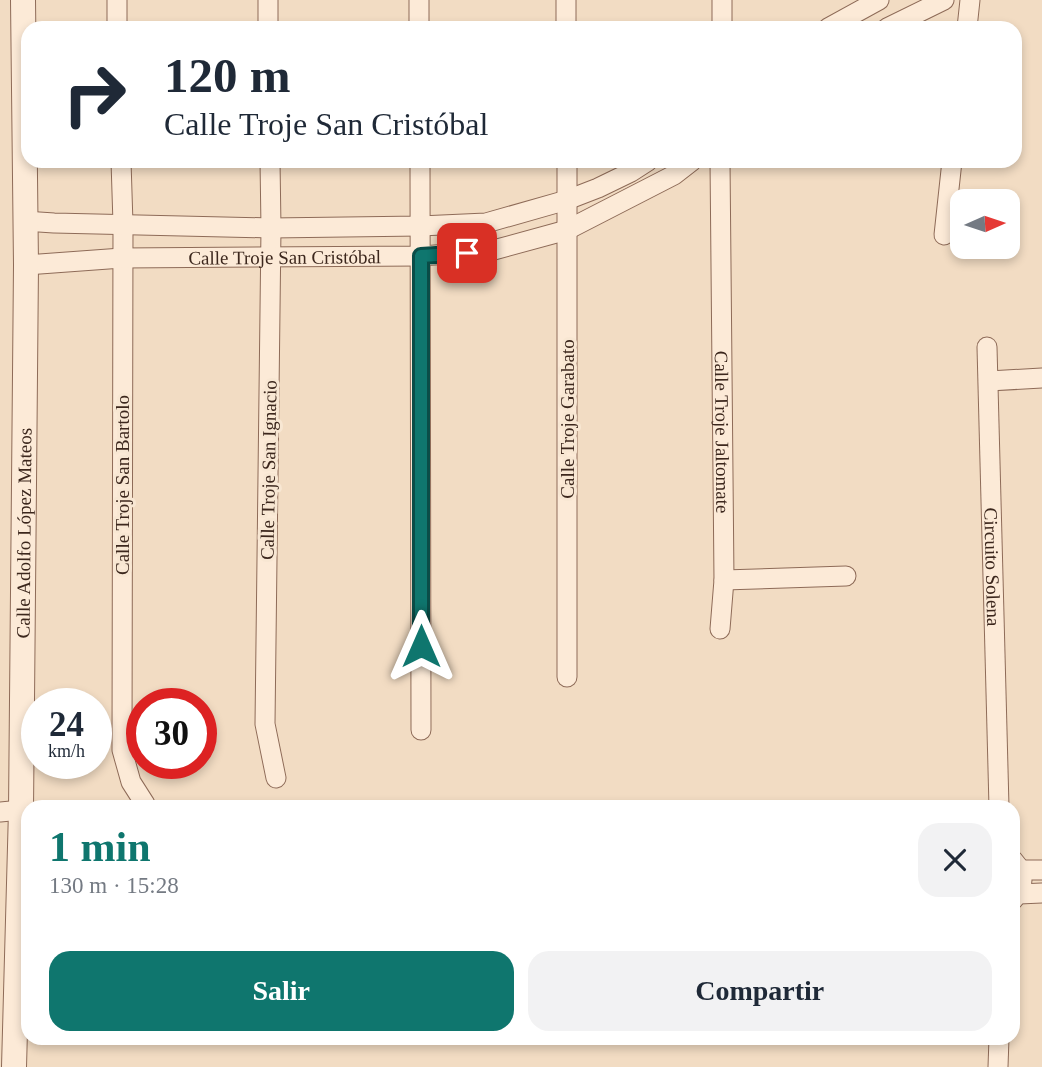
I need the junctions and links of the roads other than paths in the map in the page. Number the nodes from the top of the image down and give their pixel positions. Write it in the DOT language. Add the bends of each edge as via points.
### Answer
graph roads {
  1 [pos="23,0"];
  2 [pos="117,0"];
  3 [pos="268,0"];
  4 [pos="419,0"];
  5 [pos="566,0"];
  6 [pos="722,0"];
  7 [pos="879,0"];
  8 [pos="944,0"];
  9 [pos="970,0"];
  10 [pos="23,21"];
  11 [pos="117,21"];
  12 [pos="268,21"];
  13 [pos="419,21"];
  14 [pos="566,21"];
  15 [pos="722,21"];
  16 [pos="841,21"];
  17 [pos="901,21"];
  18 [pos="968,21"];
  19 [pos="24,168"];
  20 [pos="121,168"];
  21 [pos="270,168"];
  22 [pos="420,168"];
  23 [pos="567,168"];
  24 [pos="637,168"];
  25 [pos="683,168"];
  26 [pos="720,168"];
  27 [pos="951,168"];
  28 [pos="567,200"];
  29 [pos="24,221"];
  30 [pos="123,224"];
  31 [pos="420,226"];
  32 [pos="271,228"];
  33 [pos="567,230"];
  34 [pos="944,235"];
  35 [pos="270,256"];
  36 [pos="421,256"];
  37 [pos="122,258"];
  38 [pos="26,265"];
  39 [pos="987,347"];
  40 [pos="1042,378"];
  41 [pos="989,381"];
  42 [pos="846,576"];
  43 [pos="724,580"];
  44 [pos="720,629"];
  45 [pos="567,677"];
  46 [pos="421,730"];
  47 [pos="276,778"];
  48 [pos="142,800"];
  49 [pos="999,800"];
  50 [pos="10,811"];
  51 [pos="1020,866"];
  52 [pos="1042,870"];
  53 [pos="9,889"];
  54 [pos="1042,893"];
  55 [pos="1020,896"];
  56 [pos="999,1045"];
  57 [pos="14,1067"];
  58 [pos="999,1067"];
  1 -- 10 [label="street, Calle Adolfo López Mateos"];
  2 -- 11 [label="street"];
  3 -- 12 [label="street"];
  4 -- 13 [label="street"];
  5 -- 14 [label="street"];
  6 -- 15 [label="street"];
  7 -- 16 [label="street"];
  8 -- 17 [label="street"];
  9 -- 18 [label="street"];
  19 -- 29 [label="street, Calle Adolfo López Mateos"];
  20 -- 30 [label="street, Calle Troje San Bartolo"];
  21 -- 32 [label="street, Calle Troje San Ignacio"];
  22 -- 31 [label="street"];
  23 -- 28 [label="street, Calle Troje Garabato"];
  24 -- 28 [label="street, Calle Troje San Cristóbal"];
  25 -- 33 [label="street, Calle Troje San Cristóbal"];
  26 -- 43 [label="street, Calle Troje Jaltomate"];
  27 -- 34 [label="street"];
  28 -- 31 [label="street, Calle Troje San Cristóbal" via="486,223"];
  28 -- 33 [label="street, Calle Troje Garabato"];
  29 -- 30 [label="street, Calle Troje San Cristóbal"];
  29 -- 38 [label="street, Calle Adolfo López Mateos"];
  30 -- 32 [label="street, Calle Troje San Cristóbal"];
  30 -- 37 [label="street, Calle Troje San Bartolo"];
  31 -- 32 [label="street, Calle Troje San Cristóbal"];
  31 -- 36 [label="street"];
  32 -- 35 [label="street, Calle Troje San Ignacio"];
  33 -- 36 [label="street, Calle Troje San Cristóbal" via="490,251"];
  33 -- 45 [label="street, Calle Troje Garabato"];
  35 -- 36 [label="street, Calle Troje San Cristóbal"];
  35 -- 37 [label="street, Calle Troje San Cristóbal"];
  35 -- 47 [label="street, Calle Troje San Ignacio" via="265,724"];
  36 -- 46 [label="street"];
  37 -- 38 [label="street, Calle Troje San Cristóbal"];
  37 -- 48 [label="street, Calle Troje San Bartolo" via="122,750 131,782"];
  38 -- 50 [label="street, Calle Adolfo López Mateos"];
  39 -- 41 [label="street, Circuito Solena"];
  40 -- 41 [label="street"];
  41 -- 49 [label="street, Circuito Solena"];
  42 -- 43 [label="street"];
  43 -- 44 [label="street, Calle Troje Jaltomate"];
  50 -- 53 [label="street, Calle Adolfo López Mateos"];
  51 -- 52 [label="street"];
  53 -- 57 [label="street, Calle Adolfo López Mateos"];
  54 -- 55 [label="street"];
  56 -- 58 [label="street"];
}
